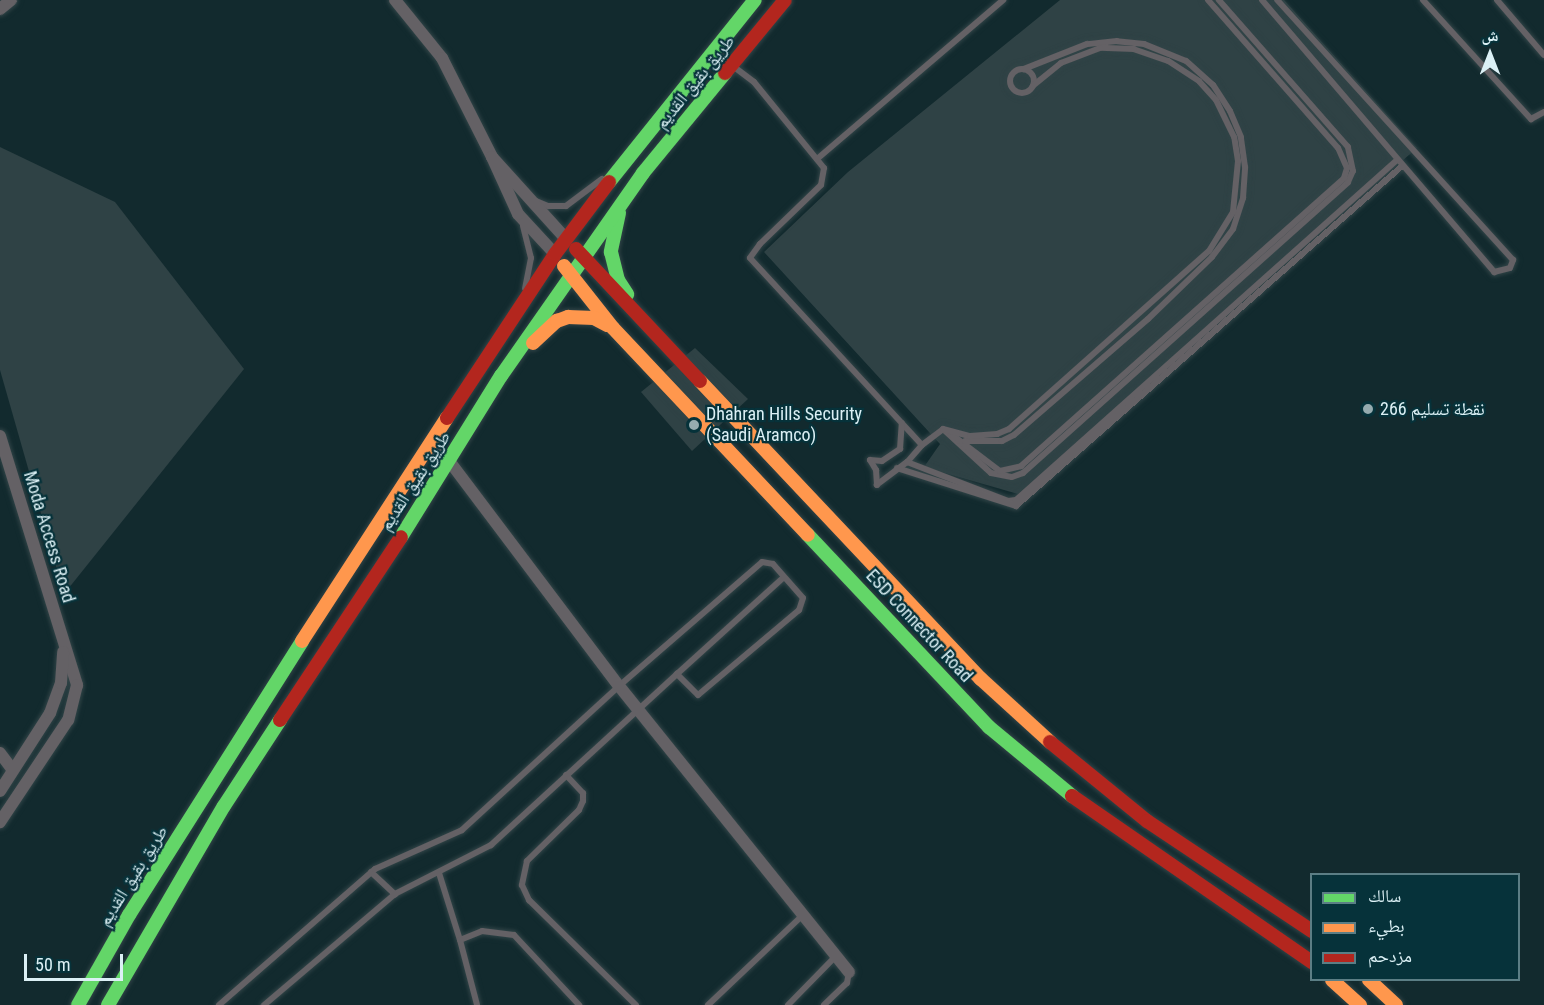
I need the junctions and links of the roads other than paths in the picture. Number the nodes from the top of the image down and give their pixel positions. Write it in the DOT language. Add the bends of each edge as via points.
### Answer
graph roads {
  1 [pos="10,0"];
  2 [pos="395,0"];
  3 [pos="755,0"];
  4 [pos="785,0"];
  5 [pos="1003,0"];
  6 [pos="1208,0"];
  7 [pos="1219,0"];
  8 [pos="1262,0"];
  9 [pos="1277,0"];
  10 [pos="1422,0"];
  11 [pos="1497,0"];
  12 [pos="0,9"];
  13 [pos="713,51"];
  14 [pos="1544,55"];
  15 [pos="732,65"];
  16 [pos="1024,69"];
  17 [pos="1033,86"];
  18 [pos="1544,112"];
  19 [pos="492,157"];
  20 [pos="627,157"];
  21 [pos="817,159"];
  22 [pos="1397,160"];
  23 [pos="1402,166"];
  24 [pos="628,193"];
  25 [pos="528,197"];
  26 [pos="518,214"];
  27 [pos="566,239"];
  28 [pos="555,254"];
  29 [pos="583,256"];
  30 [pos="570,275"];
  31 [pos="520,308"];
  32 [pos="613,328"];
  33 [pos="651,330"];
  34 [pos="501,376"];
  35 [pos="902,422"];
  36 [pos="943,429"];
  37 [pos="0,436"];
  38 [pos="964,441"];
  39 [pos="922,445"];
  40 [pos="428,447"];
  41 [pos="450,462"];
  42 [pos="907,462"];
  43 [pos="897,468"];
  44 [pos="828,516"];
  45 [pos="808,534"];
  46 [pos="784,577"];
  47 [pos="64,647"];
  48 [pos="677,674"];
  49 [pos="619,686"];
  50 [pos="637,709"];
  51 [pos="0,753"];
  52 [pos="13,770"];
  53 [pos="566,775"];
  54 [pos="0,791"];
  55 [pos="0,822"];
  56 [pos="371,872"];
  57 [pos="439,873"];
  58 [pos="395,894"];
  59 [pos="803,915"];
  60 [pos="1310,930"];
  61 [pos="460,940"];
  62 [pos="836,956"];
  63 [pos="1310,961"];
  64 [pos="849,972"];
  65 [pos="1333,981"];
  66 [pos="1370,981"];
  67 [pos="476,1002"];
  68 [pos="78,1005"];
  69 [pos="108,1005"];
  70 [pos="219,1005"];
  71 [pos="264,1005"];
  72 [pos="484,1005"];
  73 [pos="579,1005"];
  74 [pos="636,1005"];
  75 [pos="708,1005"];
  76 [pos="788,1005"];
  77 [pos="824,1005"];
  78 [pos="1360,1005"];
  79 [pos="1396,1005"];
  1 -- 12 [label="street"];
  2 -- 19 [label="street" via="442,58"];
  3 -- 13 [label="main road, طريق بقيق القديم"];
  4 -- 15 [label="main road, طريق بقيق القديم"];
  5 -- 21 [label="lane"];
  6 -- 38 [label="lane" via="1338,148 1347,168 1344,178 1021,466 1000,471"];
  7 -- 36 [label="lane" via="1348,147 1353,171 1348,182 1023,473 1012,477 991,473"];
  8 -- 22 [label="lane"];
  9 -- 23 [label="lane" via="1513,260 1510,268 1494,272"];
  10 -- 18 [label="lane" via="1531,119"];
  11 -- 14 [label="lane"];
  13 -- 15 [label="lane"];
  13 -- 20 [label="main road, طريق بقيق القديم"];
  15 -- 21 [label="lane" via="754,82"];
  15 -- 24 [label="main road, طريق بقيق القديم"];
  16 -- 17 [label="lane" via="1033,76"];
  16 -- 17 [label="lane" via="1010,76 1011,87 1025,93"];
  16 -- 38 [label="lane" via="1087,44 1117,41 1144,44 1186,61 1213,85 1230,111 1241,137 1244,198 1233,229 1212,258 1148,319 1014,435 1002,441"];
  17 -- 36 [label="lane" via="1061,63 1100,48 1134,49 1168,61 1205,87 1234,137 1238,161 1233,212 1209,251 1009,429 970,436"];
  19 -- 25 [label="street"];
  19 -- 26 [label="street"];
  20 -- 25 [label="lane" via="566,206 548,206"];
  20 -- 27 [label="main road, طريق بقيق القديم"];
  21 -- 35 [label="lane" via="824,168 825,180 750,258"];
  22 -- 23 [label="lane"];
  22 -- 42 [label="lane" via="1017,500 1008,501"];
  23 -- 43 [label="lane" via="1016,506"];
  24 -- 29 [label="main road, طريق بقيق القديم"];
  24 -- 33 [label="main road" via="614,230 613,260 618,280"];
  25 -- 27 [label="street"];
  26 -- 28 [label="street"];
  26 -- 31 [label="lane" via="529,237 531,258"];
  27 -- 28 [label="main road, طريق بقيق القديم"];
  27 -- 29 [label="main road, ESD Connector Road"];
  28 -- 30 [label="main road, ESD Connector Road"];
  28 -- 31 [label="main road, طريق بقيق القديم"];
  29 -- 30 [label="main road, طريق بقيق القديم"];
  29 -- 33 [label="main road, ESD Connector Road"];
  30 -- 32 [label="main road, ESD Connector Road"];
  30 -- 34 [label="main road, طريق بقيق القديم"];
  31 -- 40 [label="main road, طريق بقيق القديم"];
  32 -- 34 [label="main road" via="581,316 557,321"];
  32 -- 45 [label="main road, ESD Connector Road"];
  33 -- 44 [label="main road, ESD Connector Road"];
  34 -- 41 [label="main road, طريق بقيق القديم"];
  35 -- 39 [label="lane"];
  35 -- 43 [label="lane" via="900,449 882,460 870,460 876,470 876,485"];
  36 -- 38 [label="lane"];
  36 -- 39 [label="lane"];
  37 -- 47 [label="street, Moda Access Road"];
  39 -- 42 [label="lane"];
  40 -- 41 [label="street"];
  40 -- 68 [label="main road, طريق بقيق القديم" via="129,915"];
  41 -- 49 [label="street"];
  41 -- 69 [label="main road, طريق بقيق القديم" via="224,806"];
  42 -- 43 [label="lane"];
  44 -- 45 [label="main road"];
  44 -- 60 [label="main road, ESD Connector Road" via="981,679 1060,751 1148,821"];
  45 -- 63 [label="main road, ESD Connector Road" via="989,727 1087,809"];
  46 -- 48 [label="lane"];
  46 -- 48 [label="lane" via="803,597 799,610 698,695"];
  46 -- 49 [label="lane" via="773,564 762,562"];
  47 -- 52 [label="street, Moda Access Road" via="61,683 50,713"];
  47 -- 55 [label="street, Moda Access Road" via="77,685 68,720"];
  48 -- 50 [label="lane"];
  49 -- 50 [label="street"];
  49 -- 56 [label="lane" via="462,830"];
  50 -- 53 [label="lane"];
  50 -- 59 [label="street"];
  51 -- 52 [label="street"];
  52 -- 54 [label="street, Moda Access Road"];
  53 -- 57 [label="lane" via="491,845"];
  53 -- 74 [label="lane" via="583,793 583,801 579,810 527,861 522,885 529,900"];
  56 -- 58 [label="lane"];
  56 -- 70 [label="lane"];
  57 -- 58 [label="lane"];
  57 -- 61 [label="lane"];
  58 -- 71 [label="lane"];
  59 -- 62 [label="street"];
  59 -- 75 [label="lane"];
  61 -- 67 [label="lane"];
  61 -- 73 [label="lane" via="482,931 514,935"];
  62 -- 64 [label="street"];
  62 -- 76 [label="lane"];
  64 -- 77 [label="lane" via="847,983"];
  65 -- 78 [label="main road"];
  66 -- 79 [label="main road"];
  67 -- 72 [label="lane"];
}
